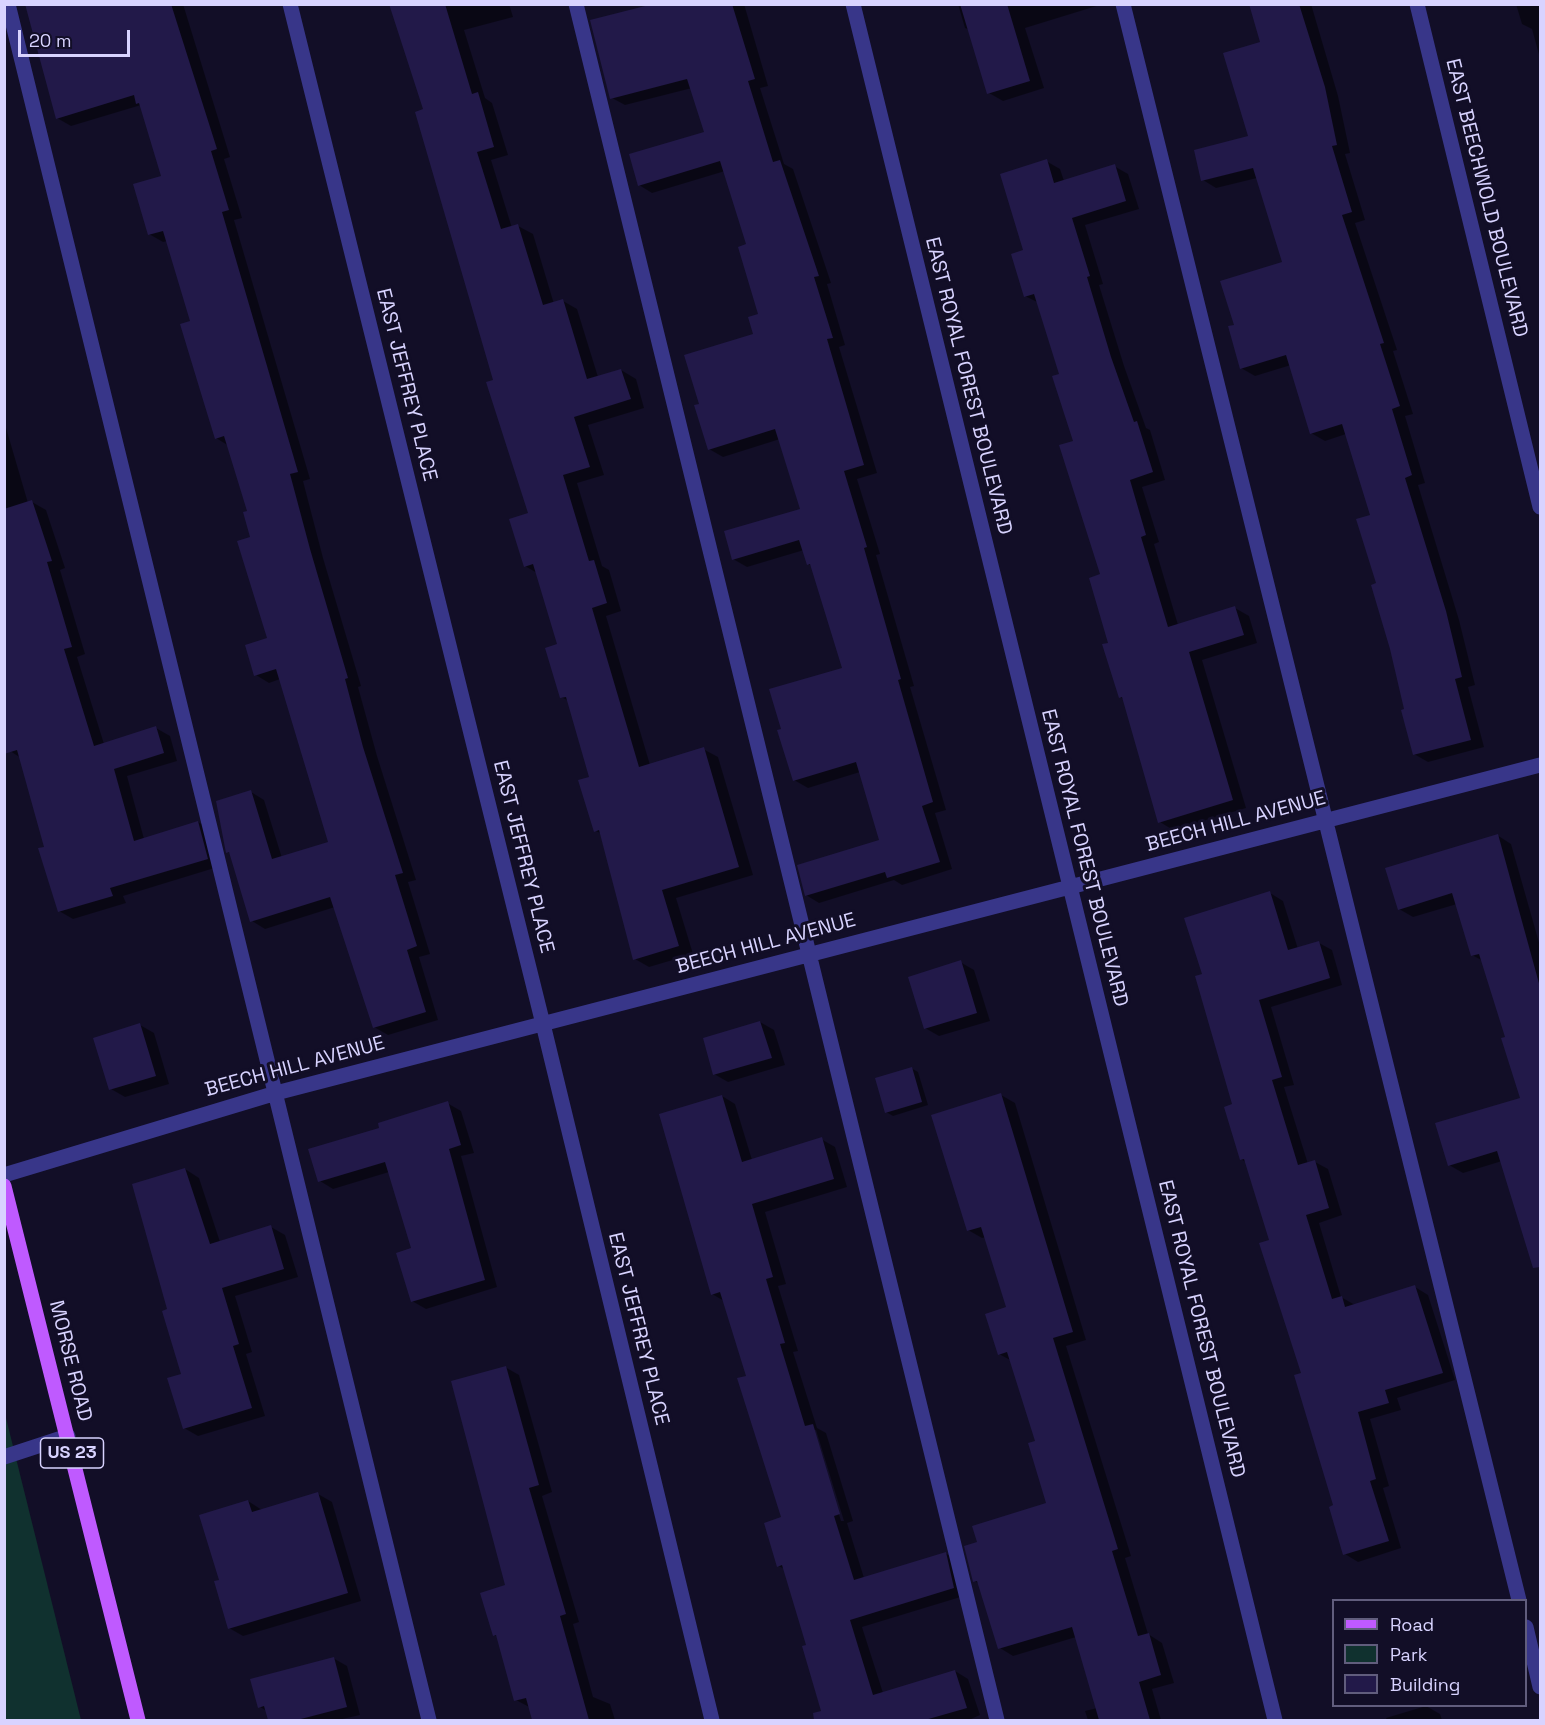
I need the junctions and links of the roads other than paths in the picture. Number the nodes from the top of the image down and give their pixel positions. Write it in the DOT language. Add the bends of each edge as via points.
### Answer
graph roads {
  1 [pos="8,4"];
  2 [pos="290,4"];
  3 [pos="576,4"];
  4 [pos="853,4"];
  5 [pos="1123,4"];
  6 [pos="1417,4"];
  7 [pos="1540,507"];
  8 [pos="1540,765"];
  9 [pos="1326,821"];
  10 [pos="1070,887"];
  11 [pos="809,954"];
  12 [pos="543,1023"];
  13 [pos="276,1092"];
  14 [pos="4,1175"];
  15 [pos="4,1186"];
  16 [pos="68,1437"];
  17 [pos="4,1457"];
  18 [pos="1519,1599"];
  19 [pos="1527,1631"];
  20 [pos="1540,1687"];
  21 [pos="138,1720"];
  22 [pos="429,1720"];
  23 [pos="712,1720"];
  24 [pos="997,1720"];
  25 [pos="1275,1720"];
  1 -- 13 [label="street"];
  2 -- 12 [label="street, EAST JEFFREY PLACE"];
  3 -- 11 [label="street"];
  4 -- 10 [label="street, EAST ROYAL FOREST BOULEVARD"];
  5 -- 9 [label="street"];
  6 -- 7 [label="street, EAST BEECHWOLD BOULEVARD"];
  8 -- 9 [label="street, BEECH HILL AVENUE"];
  9 -- 10 [label="street, BEECH HILL AVENUE"];
  9 -- 18 [label="street"];
  10 -- 11 [label="street, BEECH HILL AVENUE"];
  10 -- 25 [label="street, EAST ROYAL FOREST BOULEVARD"];
  11 -- 12 [label="street, BEECH HILL AVENUE"];
  11 -- 24 [label="street"];
  12 -- 13 [label="street, BEECH HILL AVENUE"];
  12 -- 23 [label="street, EAST JEFFREY PLACE"];
  13 -- 14 [label="street, BEECH HILL AVENUE"];
  13 -- 22 [label="street"];
  15 -- 16 [label="main road, MORSE ROAD / US 23"];
  16 -- 17 [label="street"];
  16 -- 21 [label="main road, MORSE ROAD / US 23"];
  19 -- 20 [label="street"];
}
